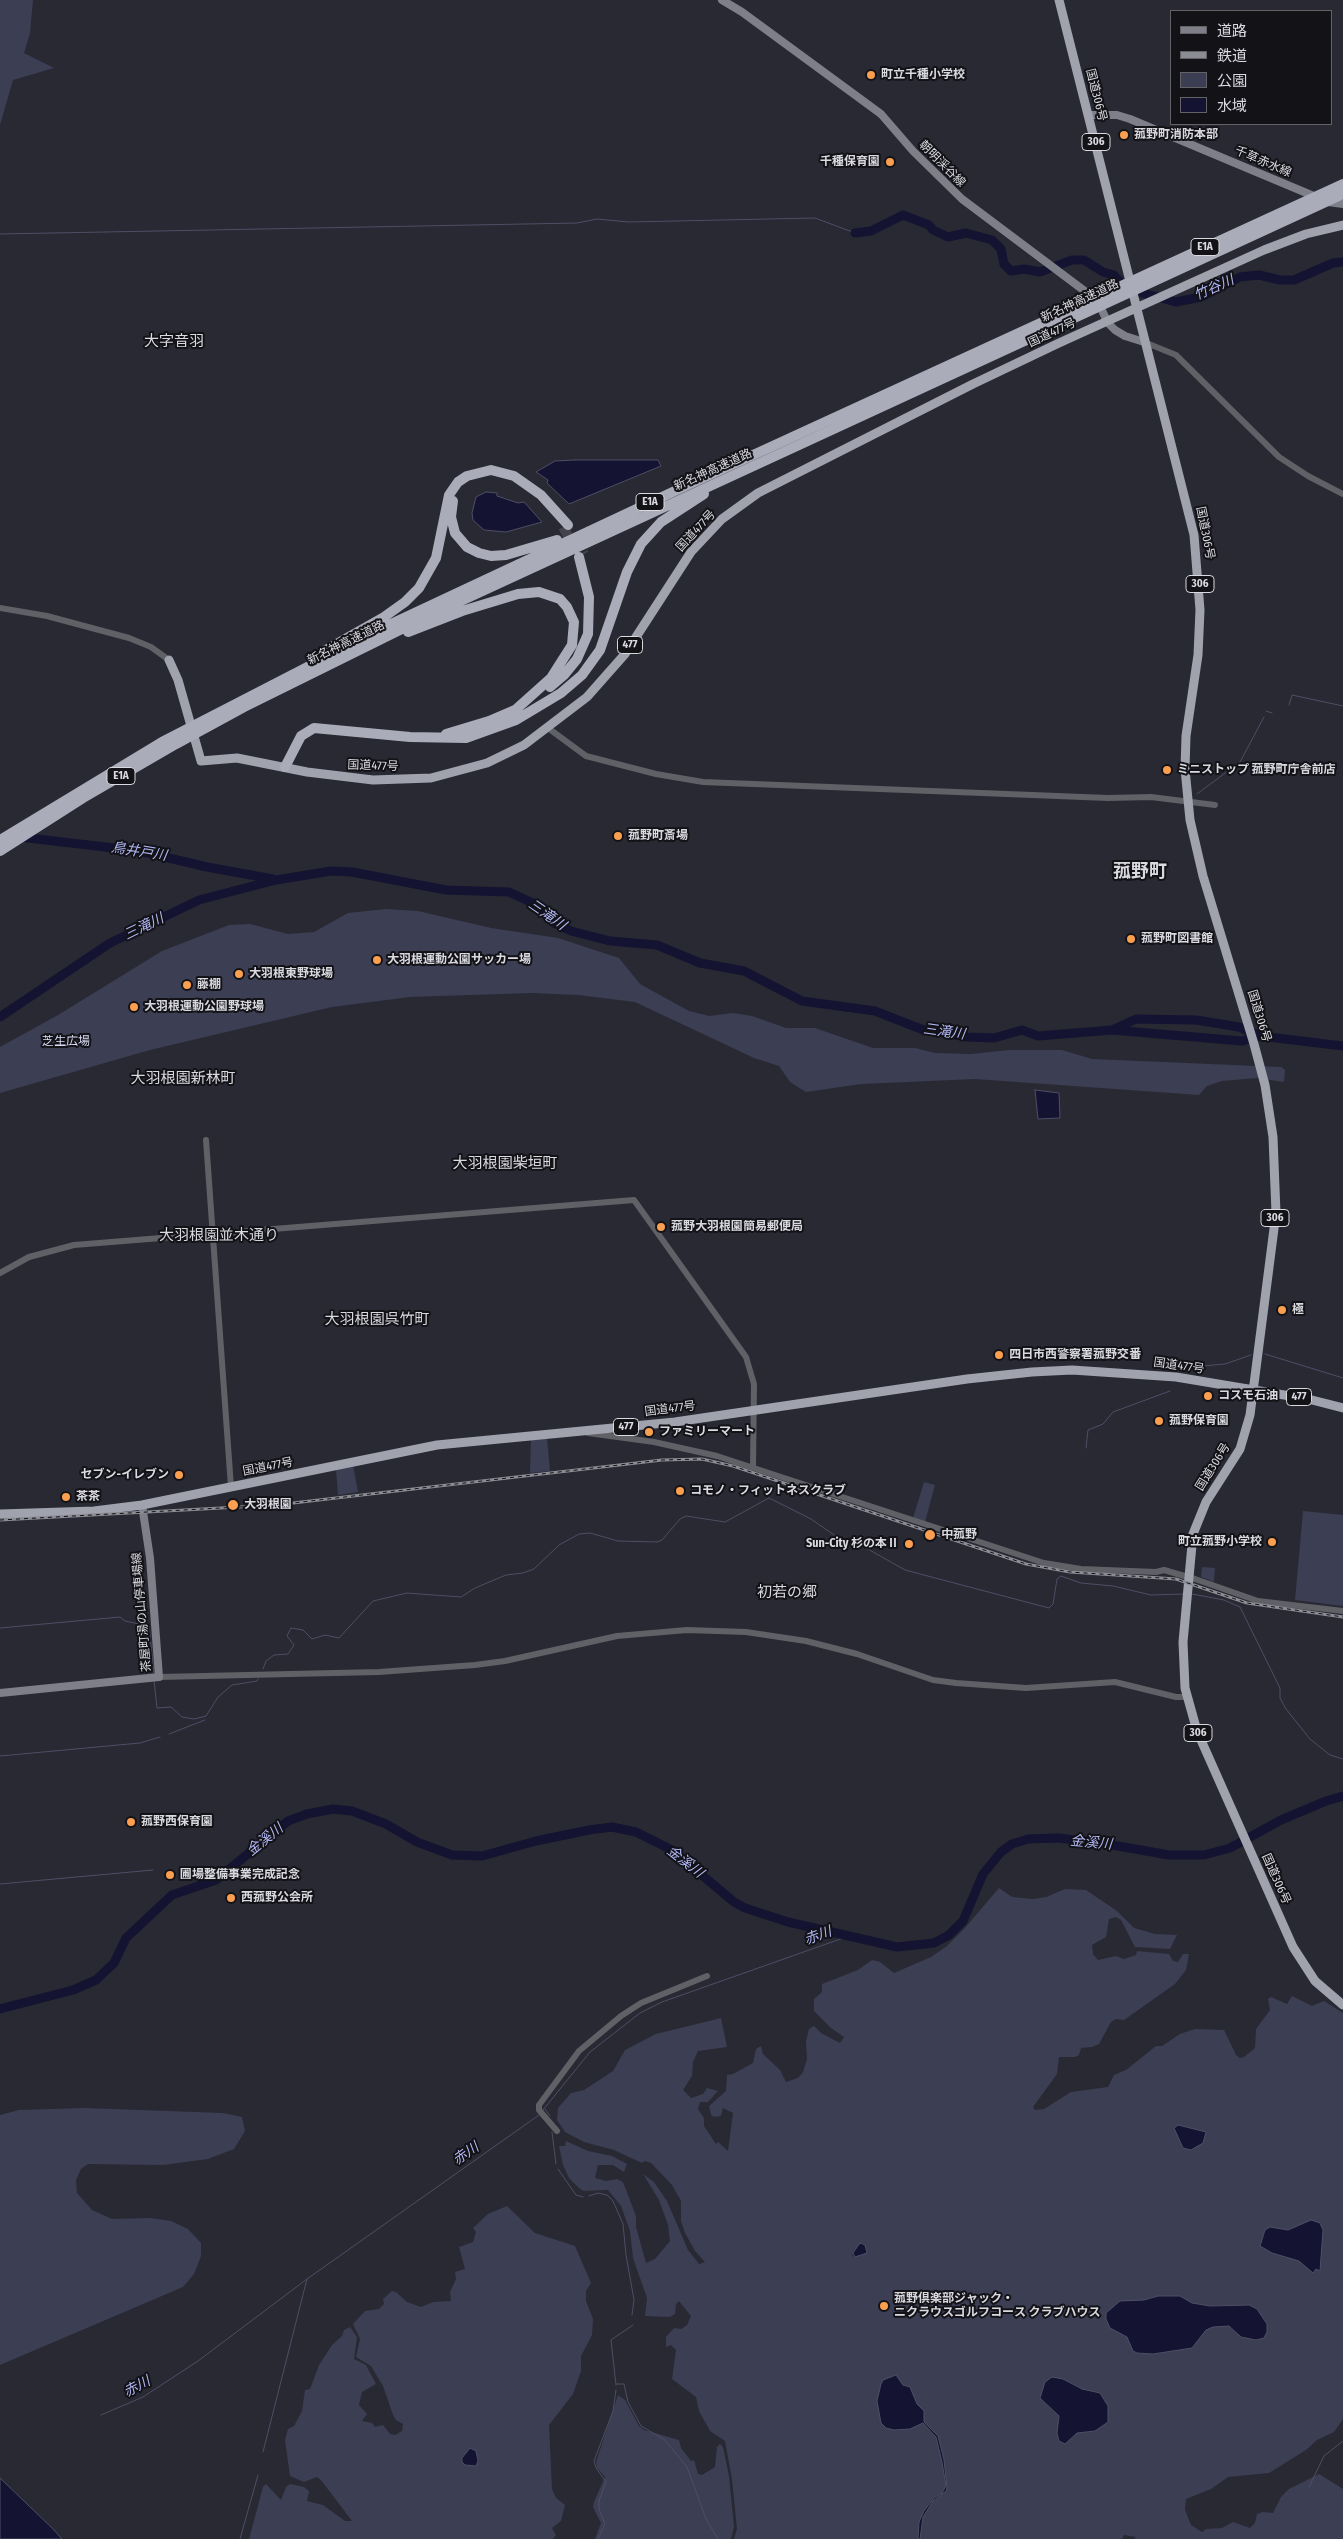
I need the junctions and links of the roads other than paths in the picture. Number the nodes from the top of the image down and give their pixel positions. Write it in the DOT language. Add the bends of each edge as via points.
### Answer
graph roads {
  1 [pos="722,0"];
  2 [pos="1060,0"];
  3 [pos="1089,115"];
  4 [pos="1343,184"];
  5 [pos="1343,194"];
  6 [pos="1343,204"];
  7 [pos="1343,225"];
  8 [pos="1069,315"];
  9 [pos="1144,342"];
  10 [pos="780,454"];
  11 [pos="1343,494"];
  12 [pos="592,529"];
  13 [pos="581,556"];
  14 [pos="0,608"];
  15 [pos="350,654"];
  16 [pos="169,660"];
  17 [pos="248,696"];
  18 [pos="241,704"];
  19 [pos="515,716"];
  20 [pos="548,728"];
  21 [pos="285,767"];
  22 [pos="1188,800"];
  23 [pos="1215,804"];
  24 [pos="0,840"];
  25 [pos="0,851"];
  26 [pos="206,1140"];
  27 [pos="214,1234"];
  28 [pos="0,1273"];
  29 [pos="1254,1390"];
  30 [pos="1343,1408"];
  31 [pos="754,1410"];
  32 [pos="582,1431"];
  33 [pos="752,1467"];
  34 [pos="231,1487"];
  35 [pos="142,1505"];
  36 [pos="0,1514"];
  37 [pos="1343,1611"];
  38 [pos="156,1677"];
  39 [pos="0,1693"];
  40 [pos="1187,1697"];
  41 [pos="707,1976"];
  42 [pos="1343,2005"];
  43 [pos="557,2131"];
  1 -- 9 [label="main road, 朝明渓谷線" via="881,114 912,151 962,200 1098,302 1115,330"];
  2 -- 3 [label="highway, 国道306号 / 306"];
  3 -- 6 [label="main road, 千草赤水線" via="1116,115 1130,119 1328,202"];
  3 -- 9 [label="highway, 国道306号 / 306"];
  4 -- 8 [label="highway, 新名神高速道路 / E1A"];
  5 -- 8 [label="highway, 新名神高速道路 / E1A"];
  7 -- 20 [label="highway, 国道477号 / 477" via="1287,241 1102,324 812,464 736,508 691,552 614,668 587,697"];
  8 -- 10 [label="highway, 新名神高速道路 / E1A"];
  8 -- 12 [label="highway, 新名神高速道路 / E1A"];
  9 -- 11 [label="street" via="1176,355 1280,457"];
  9 -- 22 [label="highway, 国道306号 / 306" via="1198,560 1200,620 1186,736"];
  10 -- 15 [label="highway, 新名神高速道路 / E1A"];
  10 -- 19 [label="highway" via="710,490 655,527 630,563 607,634 592,663 566,690"];
  12 -- 17 [label="highway, 新名神高速道路 / E1A"];
  12 -- 17 [label="highway" via="512,554 487,556 472,550 460,540 452,525 451,508 458,491 468,482 483,477 506,479 526,490 565,526 541,495 514,476 491,470 467,476 449,494 436,558 414,594 384,617"];
  13 -- 19 [label="highway" via="592,580 596,606 591,646 571,677"];
  14 -- 16 [label="street" via="47,616 128,638 151,647"];
  15 -- 18 [label="highway, 新名神高速道路 / E1A"];
  15 -- 19 [label="highway" via="491,602 526,592 550,594 570,611 575,626 574,640 568,655 551,678"];
  16 -- 21 [label="highway, 国道477号 / 477" via="178,680 201,761 237,758"];
  17 -- 18 [label="highway, 新名神高速道路 / E1A"];
  18 -- 24 [label="highway, 新名神高速道路 / E1A" via="162,742"];
  18 -- 25 [label="highway, 新名神高速道路 / E1A"];
  19 -- 21 [label="highway" via="466,738 314,728 301,736"];
  20 -- 21 [label="highway, 国道477号 / 477" via="500,757 431,778 373,780"];
  20 -- 22 [label="street" via="586,756 703,782"];
  22 -- 23 [label="street"];
  22 -- 29 [label="highway, 国道306号 / 306" via="1198,857 1265,1085 1274,1137 1276,1213"];
  26 -- 27 [label="street"];
  27 -- 28 [label="street" via="59,1247 29,1257"];
  27 -- 31 [label="street" via="634,1200 746,1358 754,1384"];
  27 -- 34 [label="street"];
  29 -- 30 [label="highway, 国道477号 / 477"];
  29 -- 31 [label="highway, 国道477号 / 477" via="1134,1373 1072,1370 967,1378"];
  29 -- 40 [label="highway, 国道306号 / 306" via="1248,1427 1240,1449 1198,1517 1190,1549 1183,1660"];
  31 -- 32 [label="highway, 国道477号 / 477"];
  31 -- 33 [label="street"];
  32 -- 33 [label="street" via="684,1448"];
  32 -- 34 [label="highway, 国道477号 / 477" via="438,1445"];
  33 -- 37 [label="street" via="1044,1563 1081,1569 1164,1570 1258,1601"];
  34 -- 35 [label="highway, 国道477号 / 477"];
  35 -- 36 [label="highway, 国道477号 / 477" via="94,1511"];
  35 -- 38 [label="main road, 茶屋町湯の山停車場線" via="150,1558"];
  38 -- 39 [label="main road, 茶屋町湯の山停車場線"];
  38 -- 40 [label="street" via="379,1672 475,1665 617,1636 687,1630 746,1632 806,1641 850,1652 932,1680 1026,1688 1116,1682"];
  40 -- 42 [label="highway, 国道306号 / 306" via="1197,1731 1304,1966 1315,1981"];
  41 -- 43 [label="street" via="641,2004 598,2033 564,2068 539,2105 539,2110"];
}
